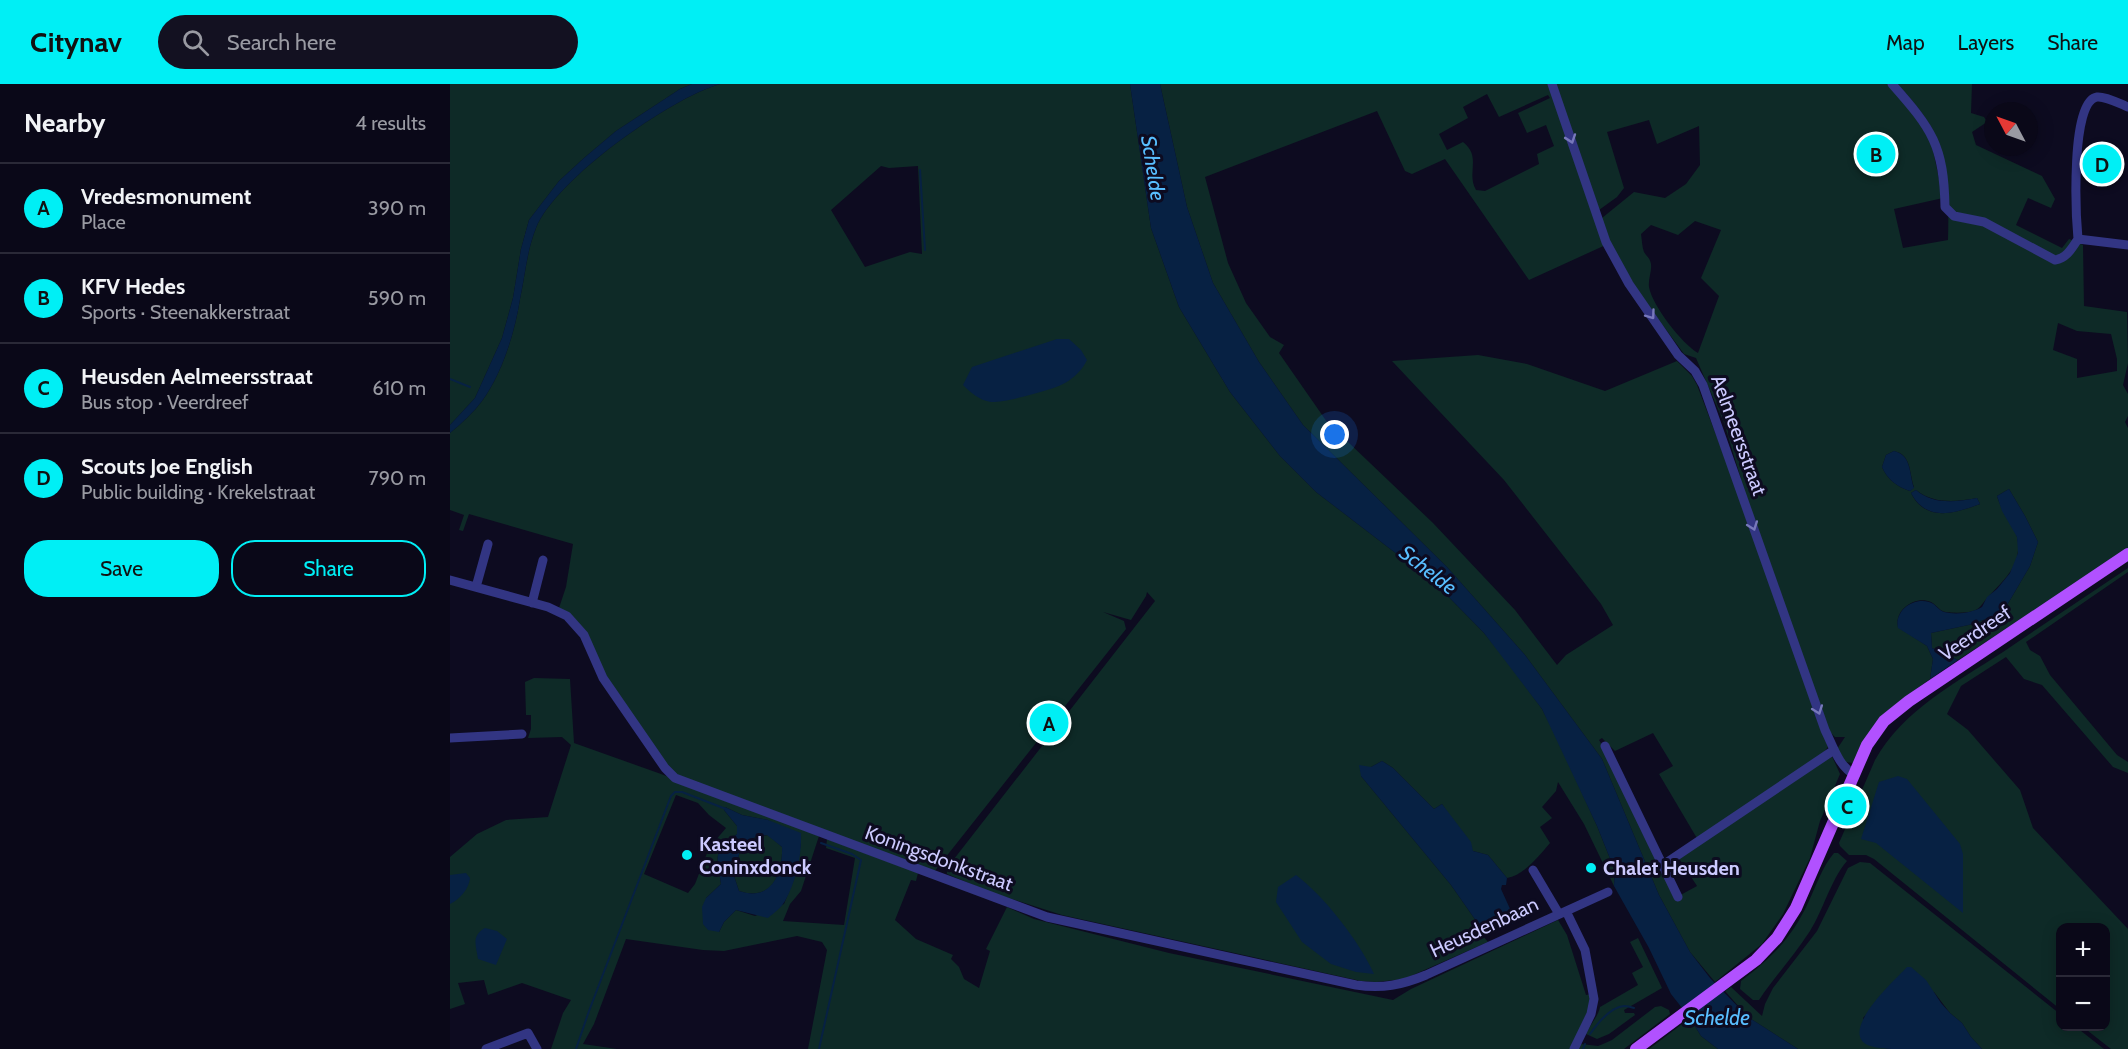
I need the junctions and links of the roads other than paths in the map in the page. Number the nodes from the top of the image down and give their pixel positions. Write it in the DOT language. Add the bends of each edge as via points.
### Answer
graph roads {
  1 [pos="1552,84"];
  2 [pos="1892,84"];
  3 [pos="2128,107"];
  4 [pos="2078,239"];
  5 [pos="2128,245"];
  6 [pos="488,544"];
  7 [pos="2128,554"];
  8 [pos="543,560"];
  9 [pos="2128,562"];
  10 [pos="450,580"];
  11 [pos="476,587"];
  12 [pos="532,603"];
  13 [pos="2009,637"];
  14 [pos="522,734"];
  15 [pos="450,738"];
  16 [pos="1607,749"];
  17 [pos="1834,750"];
  18 [pos="1854,775"];
  19 [pos="1663,865"];
  20 [pos="1533,870"];
  21 [pos="1608,892"];
  22 [pos="1678,897"];
  23 [pos="1563,912"];
  24 [pos="1426,975"];
  25 [pos="486,1049"];
  26 [pos="537,1049"];
  27 [pos="1574,1049"];
  28 [pos="1635,1049"];
  1 -- 17 [label="street, Aelmeersstraat, one-way" via="1615,260 1678,355 1703,385"];
  2 -- 4 [label="street" via="1919,115 1935,142 1945,207 1954,216 1984,222 2055,260 2063,258"];
  3 -- 4 [label="street" via="2095,98 2081,122 2076,147"];
  4 -- 5 [label="street"];
  6 -- 11 [label="street"];
  7 -- 13 [label="main road, Veerdreef"];
  8 -- 12 [label="street"];
  9 -- 13 [label="main road, Veerdreef"];
  10 -- 11 [label="street, Koningsdonkstraat"];
  11 -- 12 [label="street, Koningsdonkstraat"];
  12 -- 24 [label="street, Koningsdonkstraat" via="567,615 577,624 610,690 665,768 681,781 1047,917 1356,986 1400,985"];
  13 -- 18 [label="main road, Veerdreef" via="1900,716 1879,738"];
  14 -- 15 [label="street"];
  16 -- 19 [label="street"];
  17 -- 18 [label="street" via="1845,769"];
  17 -- 19 [label="street"];
  18 -- 28 [label="main road, Veerdreef" via="1796,908 1767,950"];
  19 -- 22 [label="street"];
  20 -- 23 [label="street, Heusdenbaan"];
  21 -- 23 [label="street, Heusdenbaan"];
  23 -- 24 [label="street, Heusdenbaan"];
  23 -- 27 [label="street, Heusdenbaan" via="1586,950 1594,999"];
  25 -- 26 [label="street" via="528,1033"];
}
